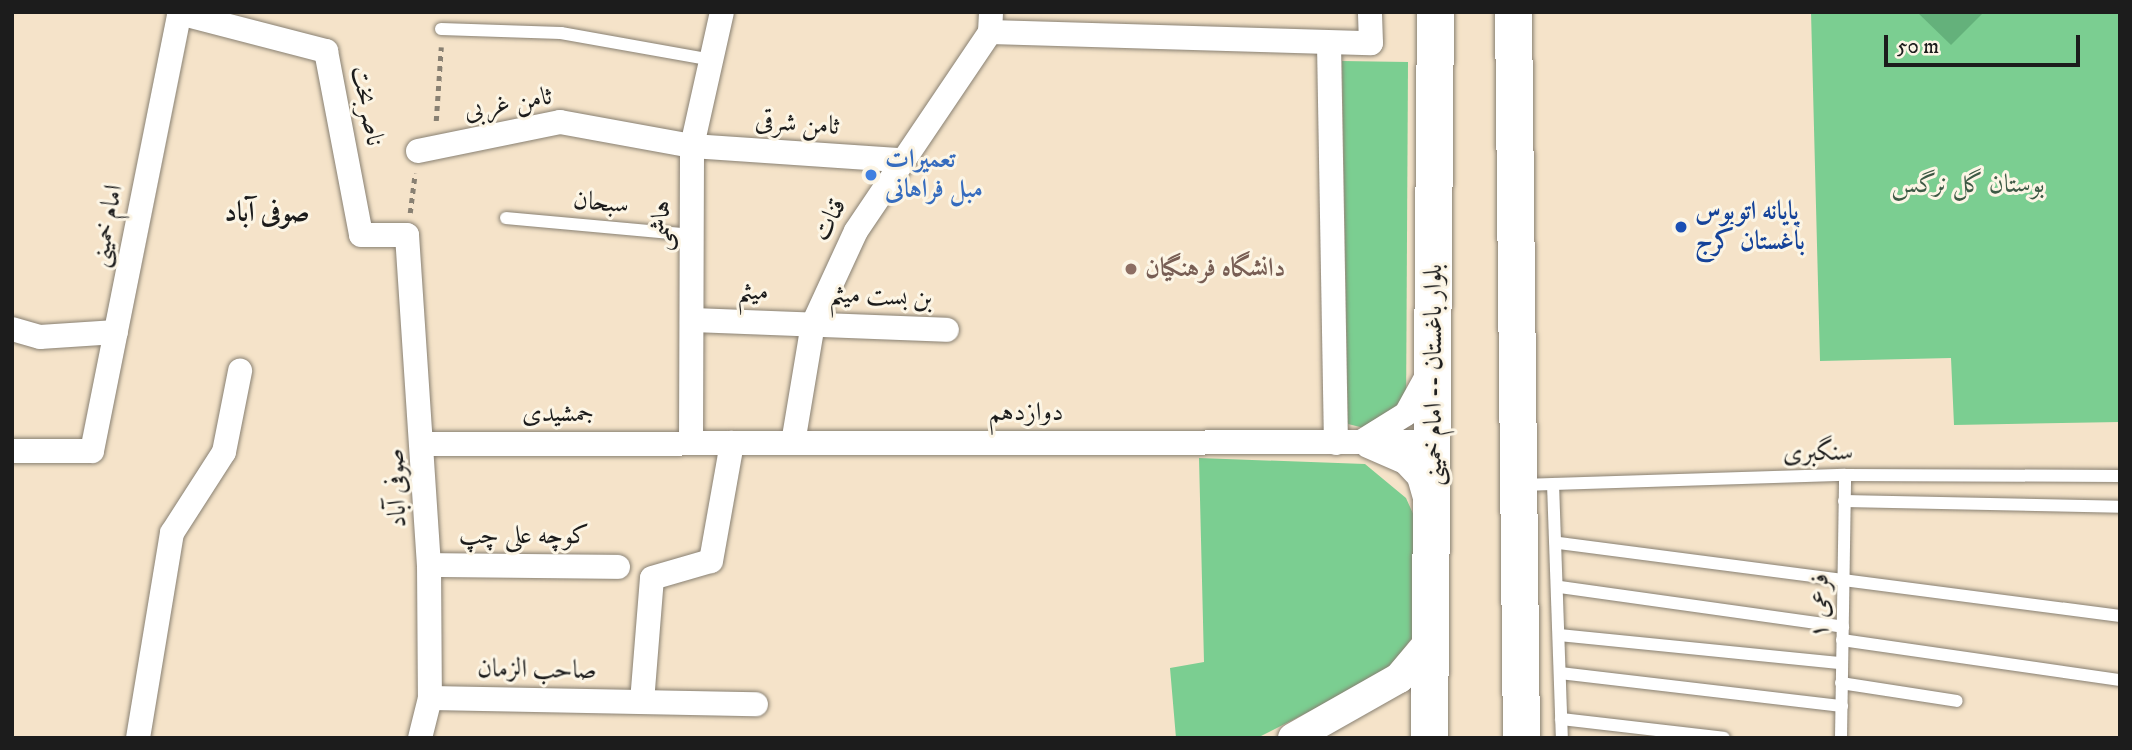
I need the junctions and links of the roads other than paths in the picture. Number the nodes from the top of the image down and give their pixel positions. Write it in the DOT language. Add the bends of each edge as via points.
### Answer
graph roads {
  1 [pos="722,12"];
  2 [pos="1370,12"];
  3 [pos="1435,12"];
  4 [pos="1514,12"];
  5 [pos="180,13"];
  6 [pos="991,22"];
  7 [pos="441,29"];
  8 [pos="1329,44"];
  9 [pos="712,60"];
  10 [pos="692,146"];
  11 [pos="418,150"];
  12 [pos="898,160"];
  13 [pos="506,218"];
  14 [pos="407,235"];
  15 [pos="692,235"];
  16 [pos="692,320"];
  17 [pos="813,324"];
  18 [pos="12,329"];
  19 [pos="947,330"];
  20 [pos="116,332"];
  21 [pos="1434,348"];
  22 [pos="240,371"];
  23 [pos="1434,442"];
  24 [pos="691,443"];
  25 [pos="732,443"];
  26 [pos="793,443"];
  27 [pos="1336,443"];
  28 [pos="1361,443"];
  29 [pos="426,444"];
  30 [pos="12,452"];
  31 [pos="1845,475"];
  32 [pos="2120,475"];
  33 [pos="1535,485"];
  34 [pos="1844,501"];
  35 [pos="2120,507"];
  36 [pos="1433,525"];
  37 [pos="1559,543"];
  38 [pos="429,565"];
  39 [pos="618,567"];
  40 [pos="1843,578"];
  41 [pos="1560,587"];
  42 [pos="2120,616"];
  43 [pos="1842,633"];
  44 [pos="1559,635"];
  45 [pos="1431,640"];
  46 [pos="1842,663"];
  47 [pos="1560,673"];
  48 [pos="2120,680"];
  49 [pos="1841,683"];
  50 [pos="430,698"];
  51 [pos="1957,701"];
  52 [pos="642,702"];
  53 [pos="756,704"];
  54 [pos="1842,706"];
  55 [pos="1561,719"];
  56 [pos="138,738"];
  57 [pos="420,738"];
  58 [pos="1293,738"];
  59 [pos="1429,738"];
  60 [pos="1521,738"];
  61 [pos="1562,738"];
  62 [pos="1724,738"];
  63 [pos="1842,738"];
  1 -- 9 [label="street, هاشمی"];
  2 -- 8 [label="street" via="1371,43"];
  3 -- 21 [label="main road, بلوار باغستان -- امام خمینی"];
  4 -- 33 [label="main road"];
  5 -- 14 [label="street, ناصربخت" via="326,51 361,235"];
  5 -- 20 [label="street, امام خمینی"];
  6 -- 8 [label="street"];
  6 -- 12 [label="street, قنات"];
  7 -- 9 [label="lane" via="561,33"];
  8 -- 27 [label="street"];
  9 -- 10 [label="street, هاشمی"];
  10 -- 11 [label="street, ثامن غربی" via="560,122"];
  10 -- 12 [label="street, ثامن شرقی"];
  10 -- 15 [label="street, هاشمی"];
  12 -- 17 [label="street, قنات" via="856,231"];
  13 -- 15 [label="lane, سبحان"];
  14 -- 29 [label="street, صوفی آباد"];
  15 -- 16 [label="street, هاشمی"];
  16 -- 17 [label="street, میثم"];
  16 -- 24 [label="street, هاشمی"];
  17 -- 19 [label="street, بن بست میثم"];
  17 -- 26 [label="street, قنات"];
  18 -- 20 [label="street" via="40,337"];
  20 -- 30 [label="street, امام خمینی" via="92,451"];
  21 -- 23 [label="main road, بلوار باغستان -- امام خمینی"];
  21 -- 28 [label="street" via="1422,393 1406,414"];
  22 -- 56 [label="street" via="224,452 173,533"];
  23 -- 28 [label="street, دوازدهم"];
  23 -- 36 [label="main road, بلوار باغستان -- امام خمینی"];
  24 -- 25 [label="street, دوازدهم"];
  24 -- 29 [label="street, جمشیدی"];
  25 -- 26 [label="street, دوازدهم"];
  25 -- 52 [label="street" via="711,561 652,578"];
  26 -- 27 [label="street, دوازدهم"];
  27 -- 28 [label="street, دوازدهم"];
  28 -- 36 [label="street" via="1405,462 1419,477"];
  29 -- 38 [label="street, صوفی آباد"];
  31 -- 32 [label="lane, سنگبری"];
  31 -- 33 [label="lane, سنگبری"];
  31 -- 34 [label="lane, ۱ فرعی"];
  33 -- 37 [label="lane"];
  33 -- 60 [label="main road"];
  34 -- 35 [label="lane"];
  34 -- 40 [label="lane, ۱ فرعی"];
  36 -- 45 [label="main road, بلوار باغستان -- امام خمینی"];
  37 -- 40 [label="lane"];
  37 -- 41 [label="lane"];
  38 -- 39 [label="street, کوچه علی چپ"];
  38 -- 50 [label="street, صوفی آباد"];
  40 -- 42 [label="lane"];
  40 -- 43 [label="lane, ۱ فرعی"];
  41 -- 43 [label="lane"];
  41 -- 44 [label="lane"];
  43 -- 46 [label="lane, ۱ فرعی"];
  43 -- 48 [label="lane"];
  44 -- 46 [label="lane"];
  44 -- 47 [label="lane"];
  45 -- 58 [label="street" via="1399,678"];
  45 -- 59 [label="main road, بلوار باغستان -- امام خمینی"];
  46 -- 49 [label="lane, ۱ فرعی"];
  47 -- 54 [label="lane"];
  47 -- 55 [label="lane"];
  49 -- 51 [label="lane"];
  49 -- 54 [label="lane, ۱ فرعی"];
  50 -- 52 [label="street, صاحب الزمان"];
  50 -- 57 [label="street, صوفی آباد"];
  52 -- 53 [label="street, صاحب الزمان"];
  54 -- 63 [label="lane, ۱ فرعی"];
  55 -- 61 [label="lane"];
  55 -- 62 [label="lane"];
}
